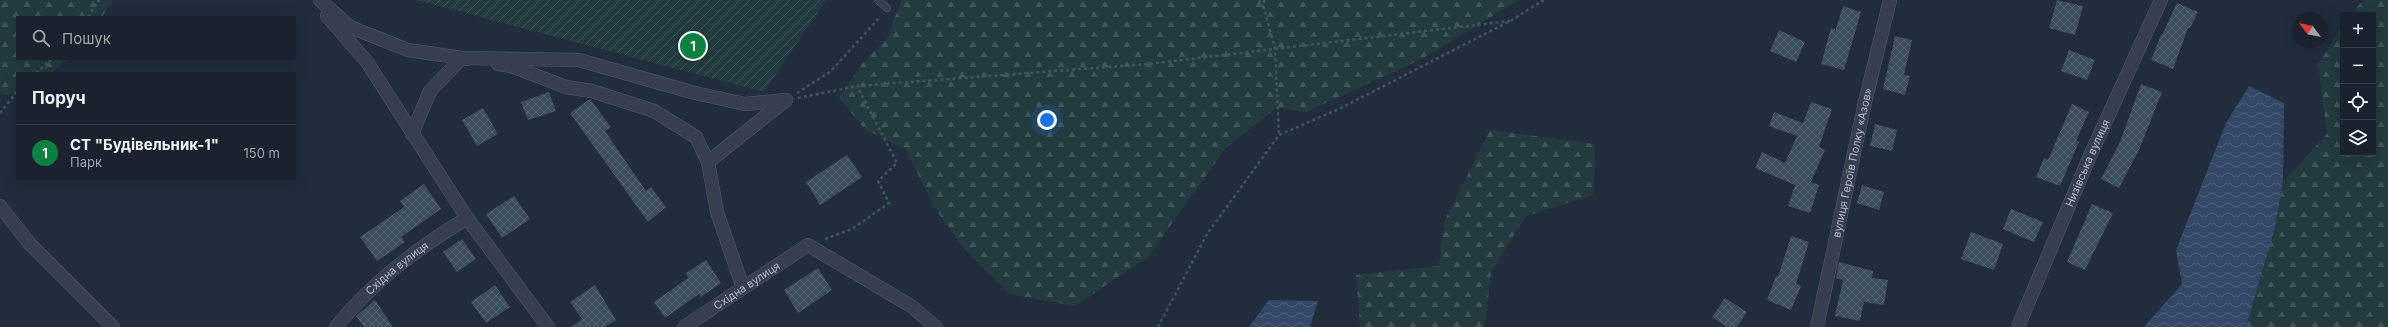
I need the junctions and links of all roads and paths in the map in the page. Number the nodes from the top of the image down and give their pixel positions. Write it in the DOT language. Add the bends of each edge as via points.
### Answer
graph roads {
  1 [pos="99,0"];
  2 [pos="313,0"];
  3 [pos="320,0"];
  4 [pos="878,0"];
  5 [pos="1259,0"];
  6 [pos="1264,0"];
  7 [pos="1544,0"];
  8 [pos="1890,0"];
  9 [pos="2161,0"];
  10 [pos="887,8"];
  11 [pos="1264,9"];
  12 [pos="89,16"];
  13 [pos="1510,21"];
  14 [pos="1275,48"];
  15 [pos="462,58"];
  16 [pos="51,60"];
  17 [pos="37,72"];
  18 [pos="857,86"];
  19 [pos="16,93"];
  20 [pos="786,100"];
  21 [pos="0,113"];
  22 [pos="412,134"];
  23 [pos="1278,135"];
  24 [pos="708,162"];
  25 [pos="0,206"];
  26 [pos="467,218"];
  27 [pos="808,245"];
  28 [pos="743,288"];
  29 [pos="113,327"];
  30 [pos="336,327"];
  31 [pos="548,327"];
  32 [pos="684,327"];
  33 [pos="936,327"];
  34 [pos="1158,327"];
  35 [pos="1817,327"];
  36 [pos="2018,327"];
  1 -- 12 [label="path"];
  2 -- 22 [label="street" via="367,62"];
  3 -- 15 [label="street" via="350,27 408,50"];
  4 -- 10 [label="lane"];
  5 -- 11 [label="path"];
  6 -- 11 [label="path"];
  7 -- 13 [label="path"];
  8 -- 35 [label="street, вулиця Героїв Полку «Азов»" via="1865,102"];
  9 -- 36 [label="street, Низівська вулиця" via="2089,158"];
  10 -- 20 [label="path" via="831,70"];
  11 -- 14 [label="path"];
  13 -- 14 [label="path"];
  13 -- 23 [label="path" via="1342,108"];
  14 -- 18 [label="path" via="1148,64"];
  14 -- 23 [label="path"];
  15 -- 20 [label="street" via="580,60 695,93 745,104"];
  15 -- 22 [label="street" via="430,91"];
  15 -- 24 [label="street" via="511,66 566,88 592,91 654,111 696,137"];
  16 -- 17 [label="path"];
  18 -- 20 [label="path"];
  18 -- 27 [label="path" via="897,163 878,181 889,203 852,228"];
  19 -- 21 [label="path"];
  20 -- 24 [label="street"];
  22 -- 26 [label="street"];
  23 -- 34 [label="path" via="1208,234"];
  24 -- 28 [label="street" via="717,212"];
  25 -- 29 [label="street" via="29,243"];
  26 -- 30 [label="street, Східна вулиця" via="436,237 379,281 353,305"];
  26 -- 31 [label="street"];
  27 -- 28 [label="street, Східна вулиця"];
  27 -- 33 [label="street" via="911,306"];
  28 -- 32 [label="street, Східна вулиця"];
}
